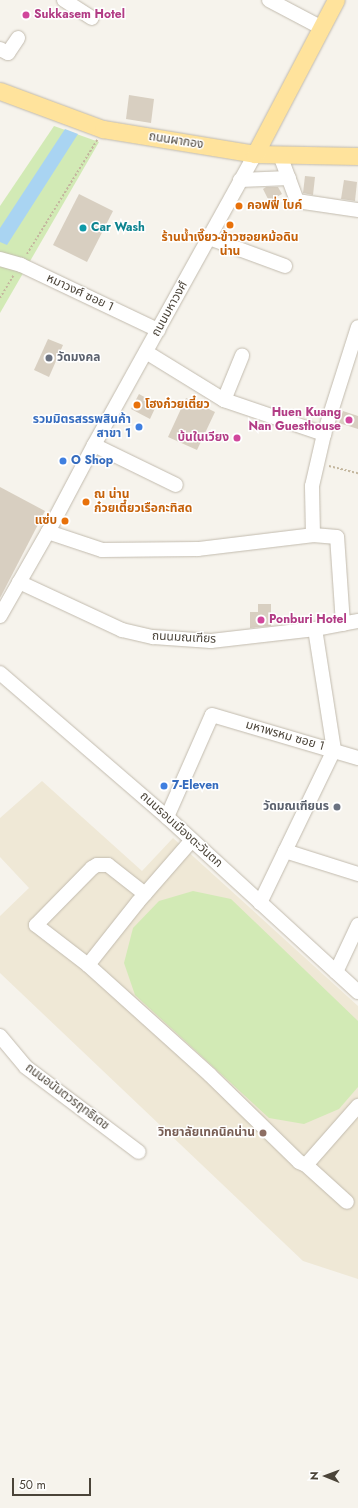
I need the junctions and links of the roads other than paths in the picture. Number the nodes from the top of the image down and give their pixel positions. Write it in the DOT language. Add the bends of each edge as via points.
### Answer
graph roads {
  1 [pos="64,0"];
  2 [pos="269,0"];
  3 [pos="336,0"];
  4 [pos="92,18"];
  5 [pos="322,28"];
  6 [pos="18,38"];
  7 [pos="0,49"];
  8 [pos="0,91"];
  9 [pos="255,154"];
  10 [pos="280,155"];
  11 [pos="358,156"];
  12 [pos="288,178"];
  13 [pos="240,180"];
  14 [pos="358,210"];
  15 [pos="209,238"];
  16 [pos="0,259"];
  17 [pos="285,266"];
  18 [pos="358,327"];
  19 [pos="158,330"];
  20 [pos="146,352"];
  21 [pos="242,356"];
  22 [pos="224,400"];
  23 [pos="324,434"];
  24 [pos="94,445"];
  25 [pos="176,485"];
  26 [pos="48,532"];
  27 [pos="314,535"];
  28 [pos="19,582"];
  29 [pos="0,616"];
  30 [pos="358,621"];
  31 [pos="342,624"];
  32 [pos="315,629"];
  33 [pos="4,678"];
  34 [pos="334,750"];
  35 [pos="358,758"];
  36 [pos="167,817"];
  37 [pos="192,840"];
  38 [pos="285,851"];
  39 [pos="358,874"];
  40 [pos="145,894"];
  41 [pos="260,903"];
  42 [pos="358,925"];
  43 [pos="88,965"];
  44 [pos="336,972"];
  45 [pos="358,992"];
  46 [pos="0,1036"];
  47 [pos="358,1106"];
  48 [pos="139,1152"];
  49 [pos="306,1165"];
  50 [pos="347,1202"];
  1 -- 4 [label="street"];
  2 -- 5 [label="street"];
  3 -- 5 [label="main road, ถนนมหาวงศ์"];
  5 -- 9 [label="main road, ถนนมหาวงศ์"];
  6 -- 7 [label="street" via="8,53"];
  8 -- 9 [label="main road, ถนนผากอง" via="103,129"];
  9 -- 10 [label="main road, ถนนผากอง"];
  9 -- 13 [label="street, ถนนมหาวงศ์"];
  10 -- 11 [label="main road, ถนนผากอง"];
  10 -- 12 [label="street"];
  12 -- 13 [label="street"];
  12 -- 14 [label="street" via="297,202"];
  13 -- 15 [label="street, ถนนมหาวงศ์"];
  15 -- 17 [label="street"];
  15 -- 19 [label="street, ถนนมหาวงศ์"];
  16 -- 19 [label="street, หมาวงศ์ ซอย 1" via="21,265"];
  18 -- 23 [label="street"];
  19 -- 20 [label="street, ถนนมหาวงศ์"];
  20 -- 22 [label="street"];
  20 -- 24 [label="street, ถนนมหาวงศ์"];
  21 -- 22 [label="street"];
  22 -- 23 [label="street"];
  23 -- 27 [label="street" via="312,486"];
  24 -- 25 [label="street"];
  24 -- 26 [label="street, ถนนมหาวงศ์"];
  26 -- 27 [label="street" via="102,550 198,549"];
  26 -- 28 [label="street, ถนนมหาวงศ์"];
  27 -- 31 [label="street" via="337,537"];
  28 -- 29 [label="street, ถนนมหาวงศ์"];
  28 -- 32 [label="street, ถนนมณเฑียร" via="122,630 152,637 211,641"];
  30 -- 31 [label="street, ถนนมณเฑียร"];
  31 -- 32 [label="street, ถนนมณเฑียร"];
  32 -- 34 [label="street"];
  33 -- 36 [label="street, ถนนรอบเมืองตะวันตก"];
  34 -- 35 [label="street, มหาพรหม ซอย 1"];
  34 -- 36 [label="street, มหาพรหม ซอย 1" via="212,715"];
  34 -- 38 [label="street"];
  36 -- 37 [label="street, ถนนรอบเมืองตะวันตก"];
  37 -- 40 [label="street"];
  37 -- 41 [label="street, ถนนรอบเมืองตะวันตก"];
  38 -- 39 [label="street"];
  38 -- 41 [label="street"];
  40 -- 43 [label="street"];
  40 -- 43 [label="street" via="108,865 97,865 36,924"];
  41 -- 44 [label="street, ถนนรอบเมืองตะวันตก"];
  42 -- 44 [label="street"];
  43 -- 49 [label="street" via="210,1075 299,1162"];
  44 -- 45 [label="street, ถนนรอบเมืองตะวันตก"];
  46 -- 48 [label="street, ถนนอนันตวรฤทธิเดช" via="26,1067"];
  47 -- 49 [label="street"];
  49 -- 50 [label="street"];
}
